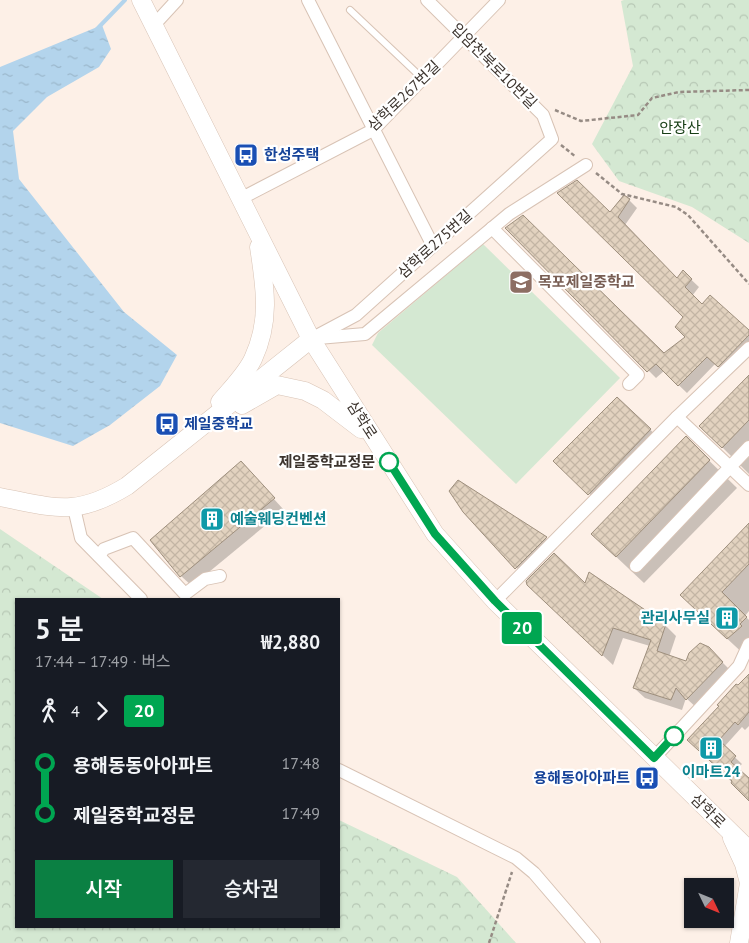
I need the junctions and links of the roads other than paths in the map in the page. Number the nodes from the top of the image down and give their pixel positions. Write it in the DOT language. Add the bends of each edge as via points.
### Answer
graph roads {
  1 [pos="141,0"];
  2 [pos="308,0"];
  3 [pos="427,0"];
  4 [pos="499,0"];
  5 [pos="174,2"];
  6 [pos="350,10"];
  7 [pos="157,32"];
  8 [pos="464,36"];
  9 [pos="423,79"];
  10 [pos="373,130"];
  11 [pos="552,138"];
  12 [pos="586,165"];
  13 [pos="240,199"];
  14 [pos="492,228"];
  15 [pos="257,234"];
  16 [pos="433,246"];
  17 [pos="311,339"];
  18 [pos="749,348"];
  19 [pos="629,384"];
  20 [pos="677,417"];
  21 [pos="198,429"];
  22 [pos="376,442"];
  23 [pos="749,447"];
  24 [pos="730,467"];
  25 [pos="749,485"];
  26 [pos="0,497"];
  27 [pos="74,508"];
  28 [pos="99,556"];
  29 [pos="636,566"];
  30 [pos="220,576"];
  31 [pos="140,598"];
  32 [pos="495,601"];
  33 [pos="749,644"];
  34 [pos="654,758"];
  35 [pos="340,770"];
  36 [pos="728,831"];
  37 [pos="749,840"];
  38 [pos="749,850"];
  39 [pos="594,943"];
  40 [pos="739,943"];
  1 -- 7 [label="street, 삼학로"];
  2 -- 10 [label="street"];
  3 -- 8 [label="street, 입암천북로10번길"];
  4 -- 8 [label="street, 삼학로267번길"];
  5 -- 7 [label="street"];
  6 -- 9 [label="lane"];
  7 -- 13 [label="street, 삼학로"];
  8 -- 9 [label="street, 삼학로267번길"];
  8 -- 11 [label="street, 입암천북로10번길" via="543,115"];
  9 -- 10 [label="street, 삼학로267번길"];
  10 -- 13 [label="street, 삼학로267번길"];
  10 -- 16 [label="street"];
  11 -- 16 [label="street, 삼학로275번길"];
  12 -- 14 [label="street" via="508,214"];
  13 -- 15 [label="street, 삼학로"];
  14 -- 17 [label="street" via="365,334"];
  14 -- 19 [label="street" via="638,375"];
  15 -- 17 [label="street, 삼학로"];
  15 -- 21 [label="street" via="266,300 264,328 253,361"];
  16 -- 17 [label="street, 삼학로275번길" via="356,315"];
  17 -- 21 [label="street"];
  17 -- 22 [label="street, 삼학로"];
  18 -- 20 [label="street"];
  20 -- 24 [label="street"];
  20 -- 32 [label="street"];
  21 -- 22 [label="street" via="277,385 305,391 323,400 350,418"];
  21 -- 27 [label="street" via="127,486 104,500"];
  22 -- 32 [label="street, 삼학로" via="435,534"];
  23 -- 24 [label="street"];
  24 -- 25 [label="street"];
  24 -- 29 [label="street"];
  26 -- 27 [label="street"];
  27 -- 28 [label="street" via="81,538"];
  28 -- 30 [label="street" via="104,549 133,538 185,594 205,579"];
  28 -- 31 [label="street"];
  32 -- 34 [label="street, 삼학로"];
  33 -- 34 [label="street" via="738,666"];
  34 -- 36 [label="street, 삼학로"];
  35 -- 39 [label="street" via="516,858 534,873"];
  36 -- 37 [label="street"];
  36 -- 38 [label="street, 삼학로"];
  36 -- 40 [label="street" via="744,864 748,883"];
}
